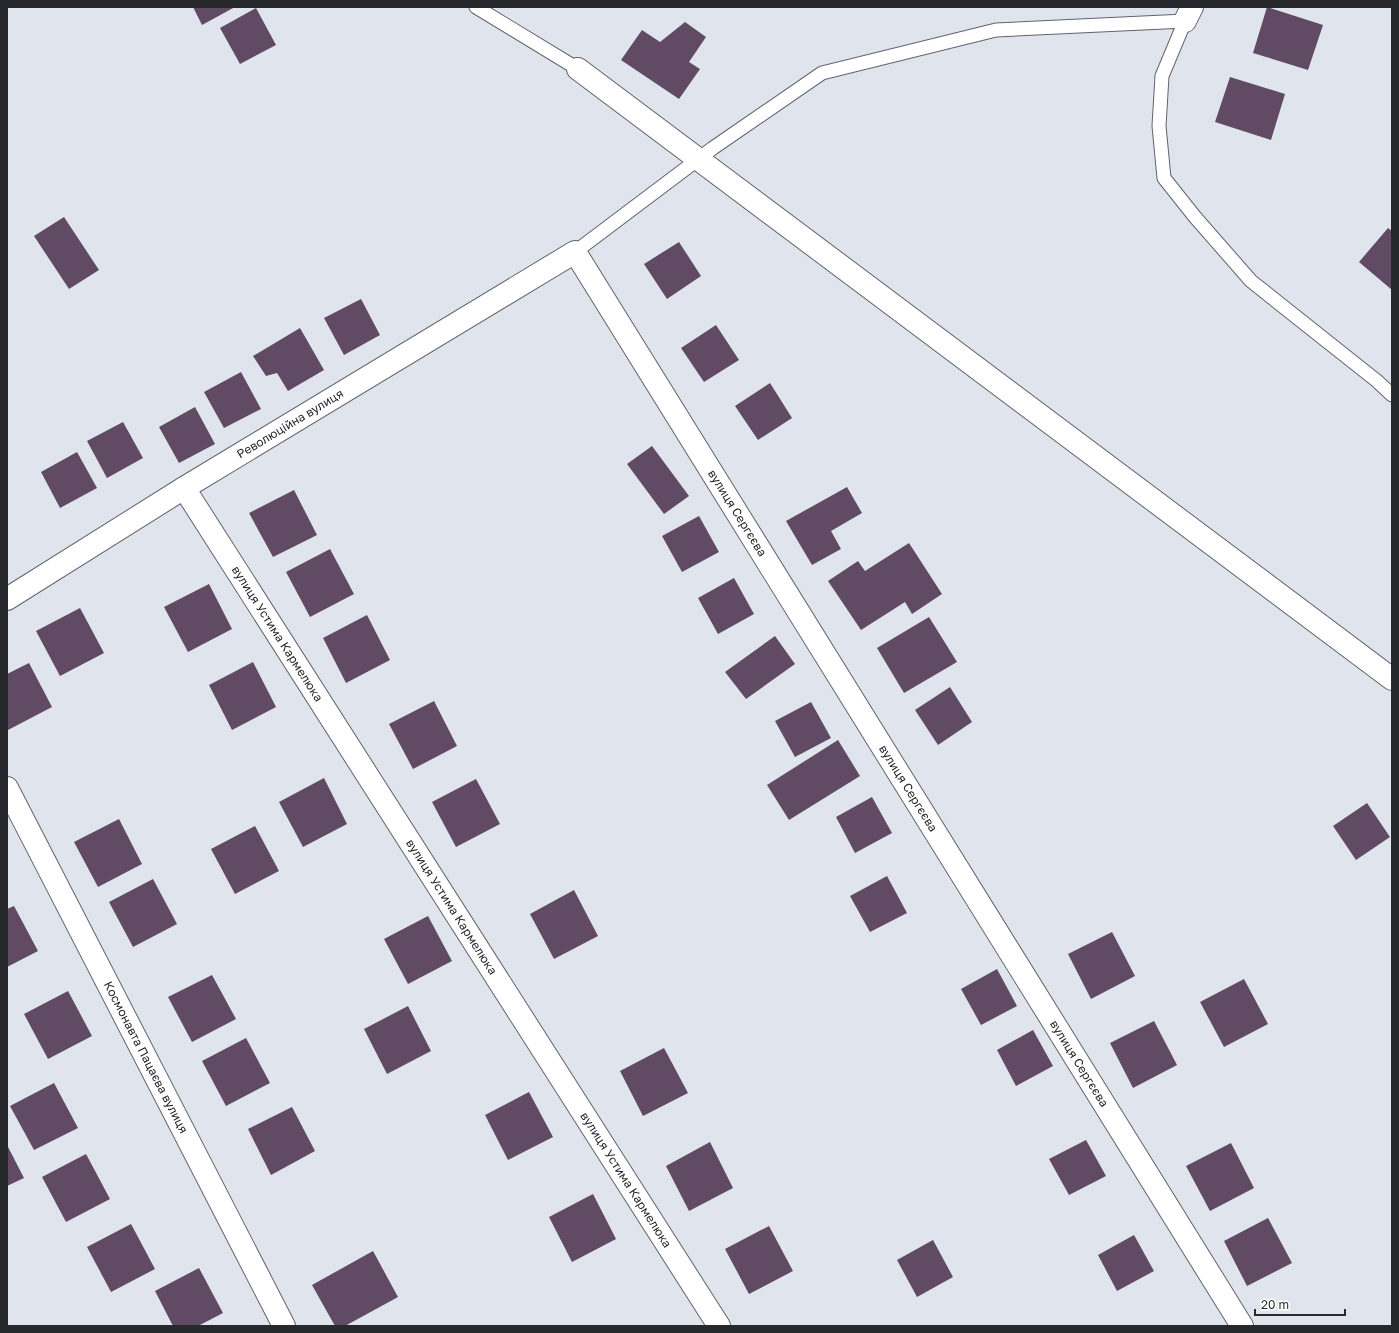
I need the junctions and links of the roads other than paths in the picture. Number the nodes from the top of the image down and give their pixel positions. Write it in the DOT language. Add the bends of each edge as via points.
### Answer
graph roads {
  1 [pos="476,7"];
  2 [pos="1189,14"];
  3 [pos="578,69"];
  4 [pos="698,160"];
  5 [pos="575,252"];
  6 [pos="1392,396"];
  7 [pos="184,488"];
  8 [pos="7,599"];
  9 [pos="1392,679"];
  10 [pos="7,788"];
  11 [pos="284,1326"];
  12 [pos="719,1326"];
  13 [pos="1242,1326"];
  1 -- 3 [label="lane"];
  2 -- 4 [label="lane" via="996,30 822,73"];
  2 -- 6 [label="lane" via="1162,76 1159,126 1164,178 1251,281 1377,381"];
  3 -- 4 [label="street"];
  4 -- 5 [label="lane"];
  4 -- 9 [label="street"];
  5 -- 7 [label="street, Революційна вулиця"];
  5 -- 13 [label="street, вулиця Сергєєва"];
  7 -- 8 [label="street, Революційна вулиця"];
  7 -- 12 [label="street, вулиця Устима Кармелюка"];
  10 -- 11 [label="street, Космонавта Пацаєва вулиця"];
}
